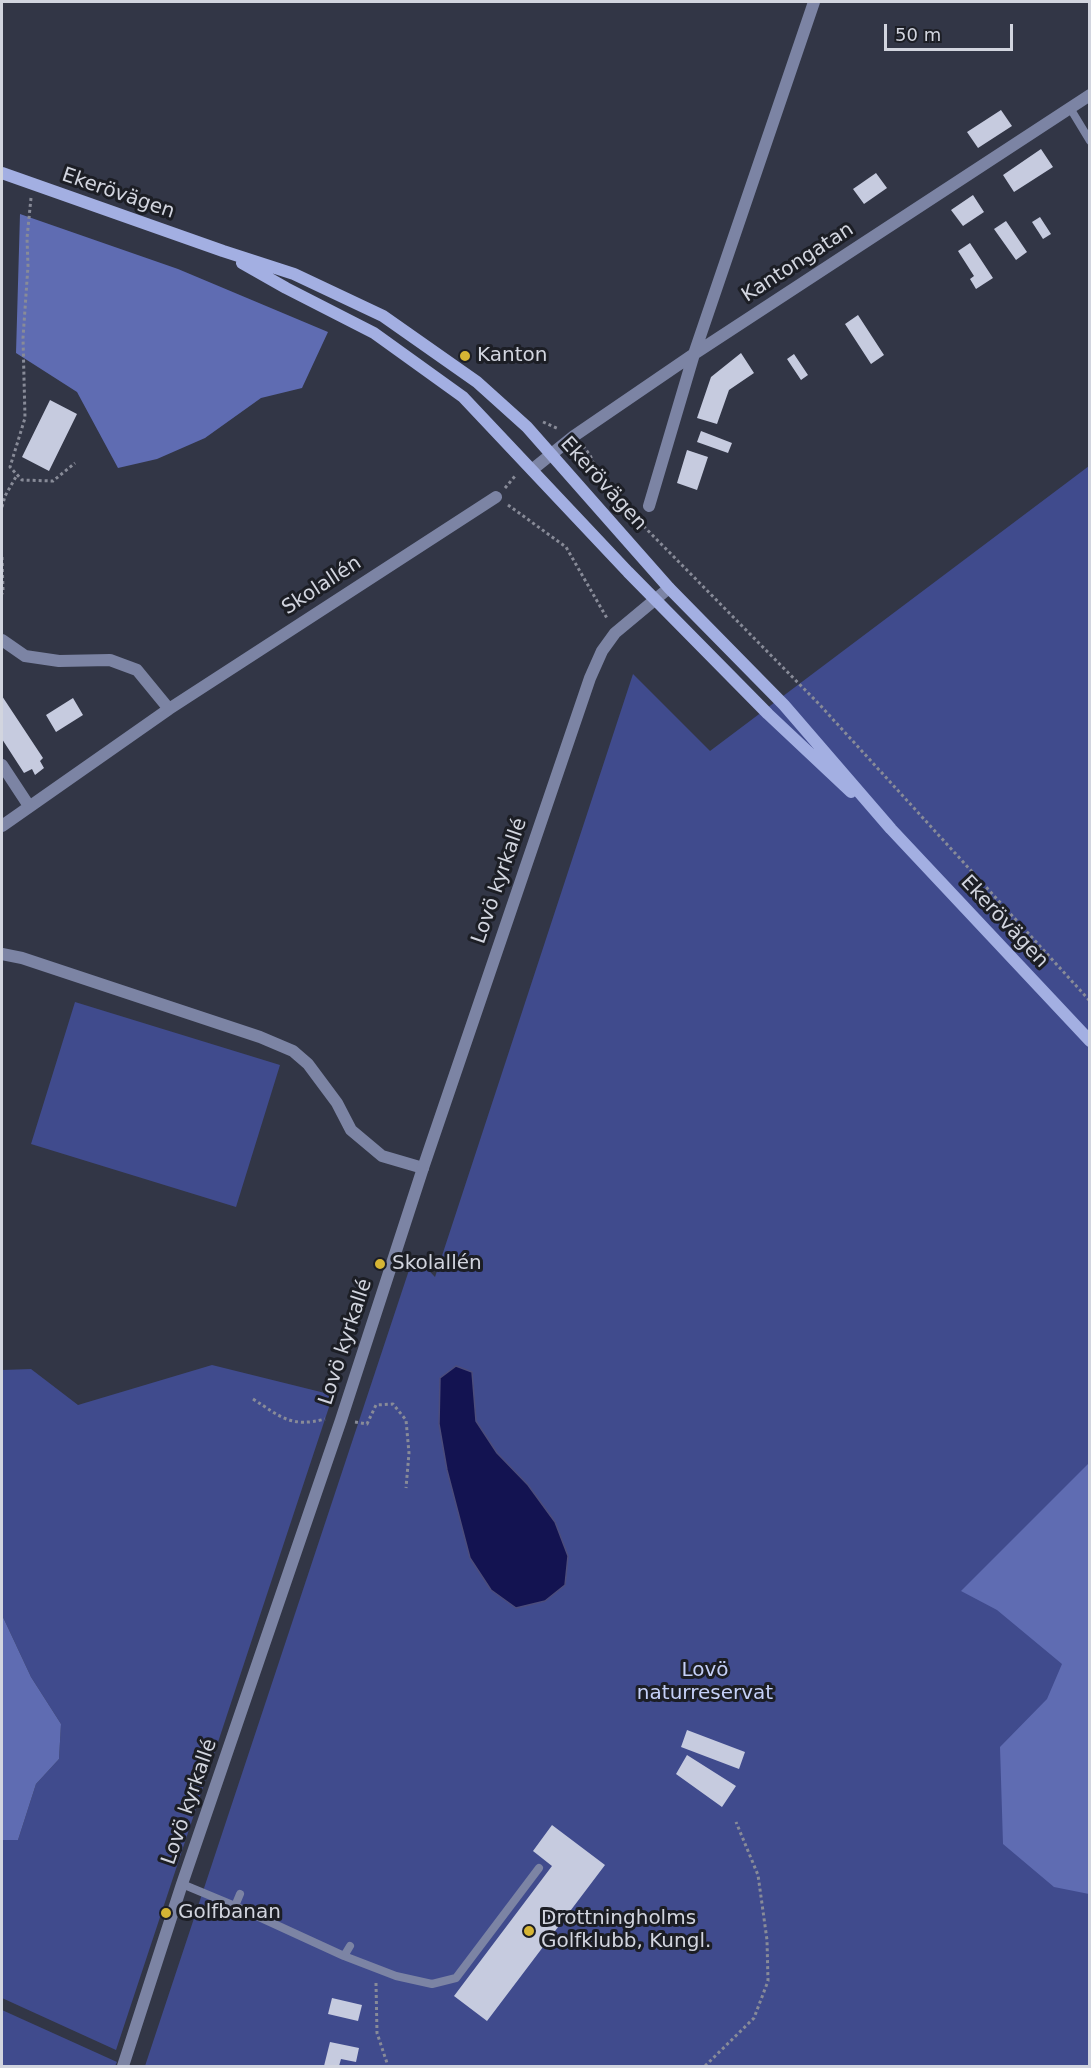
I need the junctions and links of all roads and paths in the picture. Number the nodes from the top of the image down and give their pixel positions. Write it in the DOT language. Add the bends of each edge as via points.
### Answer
graph roads {
  1 [pos="814,2"];
  2 [pos="1089,95"];
  3 [pos="1070,108"];
  4 [pos="1089,141"];
  5 [pos="2,173"];
  6 [pos="36,186"];
  7 [pos="223,251"];
  8 [pos="694,354"];
  9 [pos="536,418"];
  10 [pos="574,436"];
  11 [pos="551,456"];
  12 [pos="75,463"];
  13 [pos="514,468"];
  14 [pos="533,470"];
  15 [pos="17,475"];
  16 [pos="496,497"];
  17 [pos="649,506"];
  18 [pos="2,507"];
  19 [pos="2,557"];
  20 [pos="669,588"];
  21 [pos="2,594"];
  22 [pos="656,599"];
  23 [pos="615,633"];
  24 [pos="2,640"];
  25 [pos="169,709"];
  26 [pos="2,765"];
  27 [pos="29,806"];
  28 [pos="2,825"];
  29 [pos="891,829"];
  30 [pos="2,954"];
  31 [pos="1089,1001"];
  32 [pos="1089,1041"];
  33 [pos="423,1168"];
  34 [pos="253,1399"];
  35 [pos="341,1420"];
  36 [pos="406,1488"];
  37 [pos="736,1822"];
  38 [pos="539,1868"];
  39 [pos="183,1884"];
  40 [pos="240,1894"];
  41 [pos="235,1906"];
  42 [pos="350,1946"];
  43 [pos="344,1956"];
  44 [pos="376,1969"];
  45 [pos="123,2067"];
  46 [pos="388,2067"];
  47 [pos="705,2067"];
  1 -- 8 [label="street"];
  2 -- 3 [label="street, Kantongatan"];
  3 -- 4 [label="lane"];
  3 -- 8 [label="street, Kantongatan"];
  5 -- 6 [label="main road, Ekerövägen"];
  6 -- 7 [label="main road, Ekerövägen"];
  6 -- 15 [label="path" via="30,203 27,238 25,418 10,467"];
  7 -- 11 [label="main road, Ekerövägen" via="294,274 383,316 477,381"];
  7 -- 14 [label="main road, Ekerövägen" via="374,333 447,384"];
  8 -- 10 [label="street, Kantongatan"];
  8 -- 17 [label="street"];
  9 -- 10 [label="path"];
  10 -- 11 [label="street, Kantongatan"];
  10 -- 31 [label="path" via="590,455 602,484 819,704"];
  11 -- 14 [label="street, Kantongatan"];
  11 -- 20 [label="main road, Ekerövägen"];
  12 -- 15 [label="path" via="53,481 22,480"];
  13 -- 16 [label="path" via="517,477"];
  14 -- 22 [label="main road, Ekerövägen"];
  15 -- 18 [label="path"];
  16 -- 23 [label="path" via="566,547"];
  16 -- 25 [label="street, Skolallén"];
  19 -- 21 [label="path"];
  20 -- 22 [label="street, Lovö kyrkallé"];
  20 -- 29 [label="main road, Ekerövägen" via="791,713"];
  22 -- 23 [label="street, Lovö kyrkallé"];
  22 -- 29 [label="main road, Ekerövägen" via="768,714"];
  23 -- 33 [label="street, Lovö kyrkallé" via="590,678"];
  24 -- 25 [label="street" via="25,656 59,661 110,660 137,670"];
  25 -- 27 [label="street, Skolallén"];
  26 -- 27 [label="street"];
  27 -- 28 [label="street, Skolallén"];
  29 -- 32 [label="main road, Ekerövägen"];
  30 -- 33 [label="street" via="293,1051 308,1064 337,1103 351,1130 382,1156"];
  33 -- 35 [label="street, Lovö kyrkallé"];
  34 -- 35 [label="path" via="298,1424"];
  35 -- 36 [label="path" via="367,1424 376,1405 393,1404 406,1420"];
  35 -- 39 [label="street, Lovö kyrkallé"];
  37 -- 47 [label="path" via="758,1875 768,1980 754,2018"];
  38 -- 44 [label="lane" via="456,1978 432,1984"];
  39 -- 41 [label="lane"];
  39 -- 45 [label="street, Lovö kyrkallé"];
  40 -- 41 [label="lane"];
  41 -- 43 [label="lane"];
  42 -- 43 [label="lane"];
  43 -- 44 [label="lane"];
  44 -- 46 [label="path" via="377,2034"];
}
